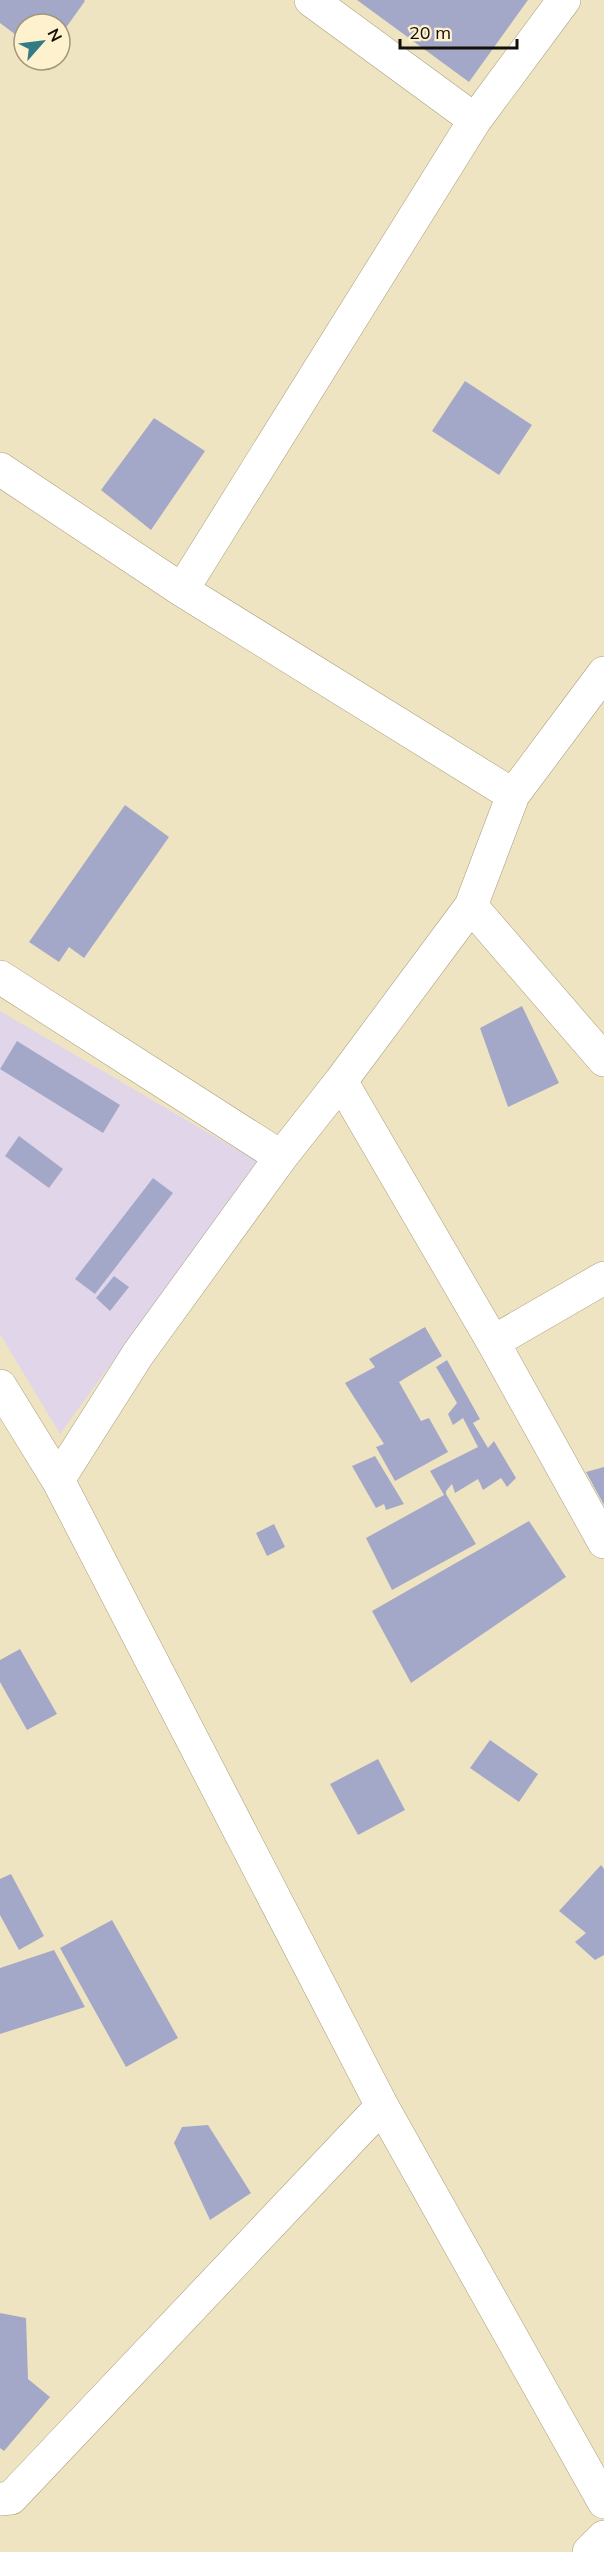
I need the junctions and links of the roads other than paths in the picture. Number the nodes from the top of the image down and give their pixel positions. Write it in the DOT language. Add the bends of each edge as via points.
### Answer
graph roads {
  1 [pos="311,0"];
  2 [pos="564,0"];
  3 [pos="475,120"];
  4 [pos="0,469"];
  5 [pos="182,590"];
  6 [pos="604,673"];
  7 [pos="513,795"];
  8 [pos="471,906"];
  9 [pos="0,977"];
  10 [pos="604,1060"];
  11 [pos="341,1081"];
  12 [pos="280,1157"];
  13 [pos="604,1278"];
  14 [pos="493,1342"];
  15 [pos="0,1386"];
  16 [pos="58,1480"];
  17 [pos="604,1542"];
  18 [pos="382,2106"];
  19 [pos="0,2499"];
  20 [pos="604,2502"];
  21 [pos="604,2537"];
  22 [pos="589,2552"];
  1 -- 3 [label="street"];
  2 -- 3 [label="street"];
  3 -- 5 [label="street"];
  4 -- 5 [label="street"];
  5 -- 7 [label="street"];
  6 -- 7 [label="street"];
  7 -- 8 [label="street"];
  8 -- 10 [label="street"];
  8 -- 11 [label="street"];
  9 -- 12 [label="street"];
  11 -- 12 [label="street"];
  11 -- 14 [label="street"];
  12 -- 16 [label="street" via="138,1354"];
  13 -- 14 [label="street"];
  14 -- 17 [label="street"];
  15 -- 16 [label="street"];
  16 -- 18 [label="street"];
  18 -- 19 [label="street" via="10,2498"];
  18 -- 20 [label="street"];
  21 -- 22 [label="street"];
}
